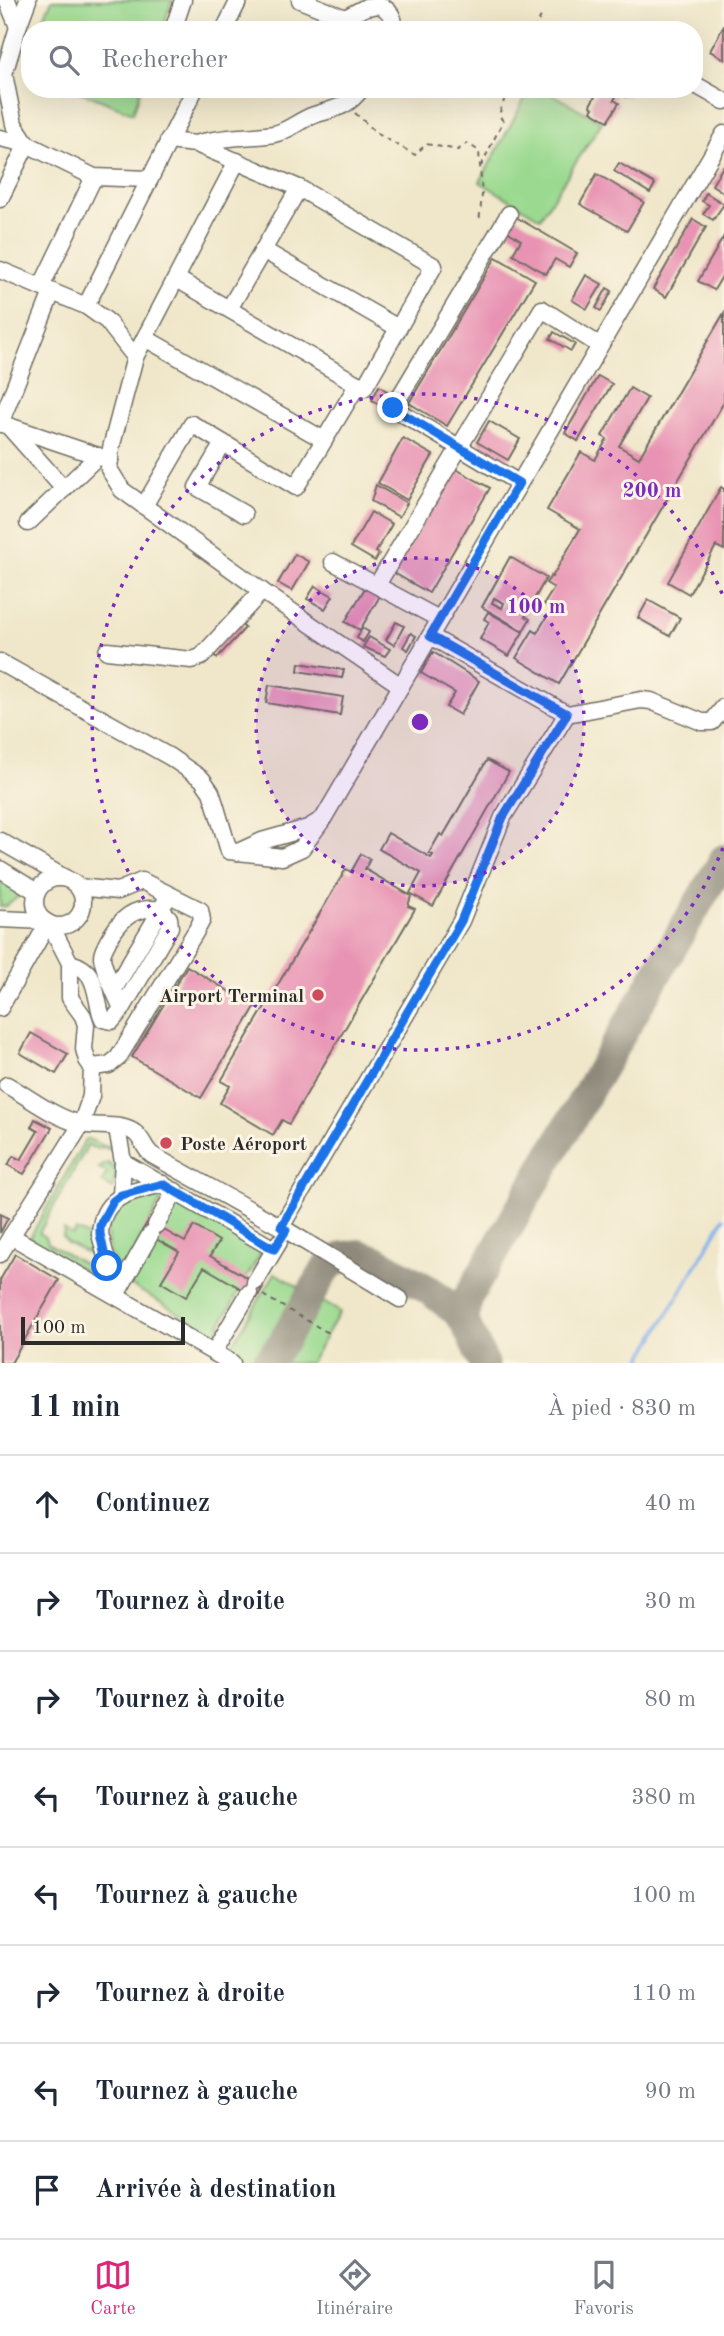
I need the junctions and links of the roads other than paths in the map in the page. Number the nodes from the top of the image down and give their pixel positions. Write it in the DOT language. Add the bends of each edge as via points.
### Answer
graph roads {
  1 [pos="7,0"];
  2 [pos="28,0"];
  3 [pos="183,0"];
  4 [pos="239,0"];
  5 [pos="300,0"];
  6 [pos="176,21"];
  7 [pos="228,21"];
  8 [pos="393,21"];
  9 [pos="18,27"];
  10 [pos="703,89"];
  11 [pos="190,98"];
  12 [pos="354,98"];
  13 [pos="724,101"];
  14 [pos="724,134"];
  15 [pos="0,138"];
  16 [pos="168,141"];
  17 [pos="27,144"];
  18 [pos="197,144"];
  19 [pos="237,161"];
  20 [pos="94,177"];
  21 [pos="150,179"];
  22 [pos="299,188"];
  23 [pos="0,199"];
  24 [pos="509,214"];
  25 [pos="263,250"];
  26 [pos="0,270"];
  27 [pos="177,279"];
  28 [pos="46,289"];
  29 [pos="86,306"];
  30 [pos="229,309"];
  31 [pos="398,328"];
  32 [pos="145,338"];
  33 [pos="599,345"];
  34 [pos="135,357"];
  35 [pos="358,384"];
  36 [pos="3,424"];
  37 [pos="324,440"];
  38 [pos="223,443"];
  39 [pos="459,447"];
  40 [pos="104,458"];
  41 [pos="519,483"];
  42 [pos="64,489"];
  43 [pos="144,506"];
  44 [pos="244,514"];
  45 [pos="27,523"];
  46 [pos="332,562"];
  47 [pos="377,586"];
  48 [pos="262,591"];
  49 [pos="439,620"];
  50 [pos="430,636"];
  51 [pos="107,651"];
  52 [pos="0,662"];
  53 [pos="401,686"];
  54 [pos="724,707"];
  55 [pos="567,714"];
  56 [pos="0,841"];
  57 [pos="0,869"];
  58 [pos="71,883"];
  59 [pos="37,892"];
  60 [pos="170,894"];
  61 [pos="161,910"];
  62 [pos="0,919"];
  63 [pos="48,923"];
  64 [pos="70,963"];
  65 [pos="114,989"];
  66 [pos="0,1008"];
  67 [pos="122,1009"];
  68 [pos="92,1067"];
  69 [pos="7,1085"];
  70 [pos="82,1125"];
  71 [pos="117,1128"];
  72 [pos="123,1162"];
  73 [pos="169,1187"];
  74 [pos="121,1195"];
  75 [pos="283,1229"];
  76 [pos="12,1236"];
  77 [pos="274,1249"];
  78 [pos="0,1254"];
  79 [pos="116,1295"];
  80 [pos="400,1299"];
  81 [pos="214,1352"];
  82 [pos="232,1363"];
  1 -- 9 [label="street"];
  2 -- 9 [label="street"];
  3 -- 6 [label="street"];
  4 -- 7 [label="street"];
  5 -- 8 [label="street" via="345,18 379,5"];
  9 -- 17 [label="street" via="4,74 14,124"];
  10 -- 13 [label="street"];
  11 -- 16 [label="street"];
  12 -- 18 [label="street" via="275,134"];
  14 -- 33 [label="street"];
  15 -- 17 [label="street"];
  16 -- 18 [label="street"];
  16 -- 21 [label="street"];
  17 -- 20 [label="street"];
  17 -- 23 [label="street"];
  18 -- 19 [label="street"];
  19 -- 22 [label="street"];
  19 -- 27 [label="street"];
  20 -- 21 [label="street"];
  20 -- 28 [label="street"];
  21 -- 29 [label="street"];
  22 -- 25 [label="street"];
  22 -- 31 [label="street" via="434,266"];
  24 -- 39 [label="street" via="393,408"];
  25 -- 30 [label="street"];
  25 -- 31 [label="street"];
  26 -- 28 [label="street"];
  27 -- 30 [label="street"];
  27 -- 32 [label="street"];
  28 -- 29 [label="street"];
  28 -- 36 [label="street"];
  29 -- 34 [label="street" via="107,321"];
  30 -- 35 [label="street"];
  31 -- 35 [label="street" via="364,388"];
  32 -- 34 [label="street"];
  32 -- 37 [label="street"];
  33 -- 39 [label="street" via="542,309"];
  33 -- 41 [label="street"];
  34 -- 40 [label="street" via="111,448"];
  35 -- 37 [label="street"];
  36 -- 40 [label="street"];
  36 -- 42 [label="street"];
  37 -- 38 [label="street" via="296,486"];
  38 -- 43 [label="street" via="192,424"];
  38 -- 44 [label="street" via="197,487"];
  39 -- 41 [label="street"];
  39 -- 47 [label="street"];
  40 -- 42 [label="street"];
  40 -- 43 [label="street" via="122,490"];
  41 -- 49 [label="street"];
  42 -- 45 [label="street"];
  43 -- 48 [label="street"];
  46 -- 47 [label="street"];
  47 -- 49 [label="street"];
  48 -- 51 [label="street" via="201,657 192,660"];
  48 -- 53 [label="street"];
  49 -- 50 [label="street"];
  50 -- 53 [label="street"];
  50 -- 55 [label="street"];
  52 -- 53 [label="street" via="189,769 211,792 226,848 271,858 302,848"];
  54 -- 55 [label="street" via="712,722 641,700"];
  55 -- 75 [label="street" via="503,817 461,921"];
  56 -- 58 [label="street"];
  57 -- 59 [label="street"];
  58 -- 59 [label="street" via="48,880"];
  58 -- 60 [label="street" via="118,891 142,881"];
  58 -- 63 [label="street" via="83,901 78,915 65,925"];
  59 -- 63 [label="street" via="37,911"];
  60 -- 61 [label="street"];
  60 -- 68 [label="street" via="200,910 202,920 118,1058 109,1065"];
  61 -- 65 [label="street"];
  61 -- 65 [label="street" via="137,912 117,925 102,955"];
  61 -- 67 [label="street" via="170,927"];
  62 -- 63 [label="street"];
  63 -- 64 [label="street"];
  63 -- 66 [label="street"];
  64 -- 67 [label="street" via="90,974 103,1019 112,1021"];
  64 -- 68 [label="street" via="70,998 85,1019 84,1049"];
  65 -- 67 [label="street"];
  68 -- 70 [label="street" via="91,1096"];
  69 -- 70 [label="street"];
  70 -- 71 [label="street"];
  70 -- 76 [label="street"];
  71 -- 72 [label="street"];
  71 -- 75 [label="street" via="136,1134 147,1152"];
  72 -- 73 [label="street"];
  72 -- 74 [label="street"];
  73 -- 74 [label="street"];
  73 -- 77 [label="street"];
  73 -- 79 [label="street" via="153,1230"];
  74 -- 79 [label="street" via="100,1225"];
  75 -- 77 [label="street"];
  75 -- 80 [label="street"];
  76 -- 78 [label="street"];
  76 -- 79 [label="street"];
  77 -- 81 [label="street"];
  79 -- 81 [label="street"];
  81 -- 82 [label="street"];
}
